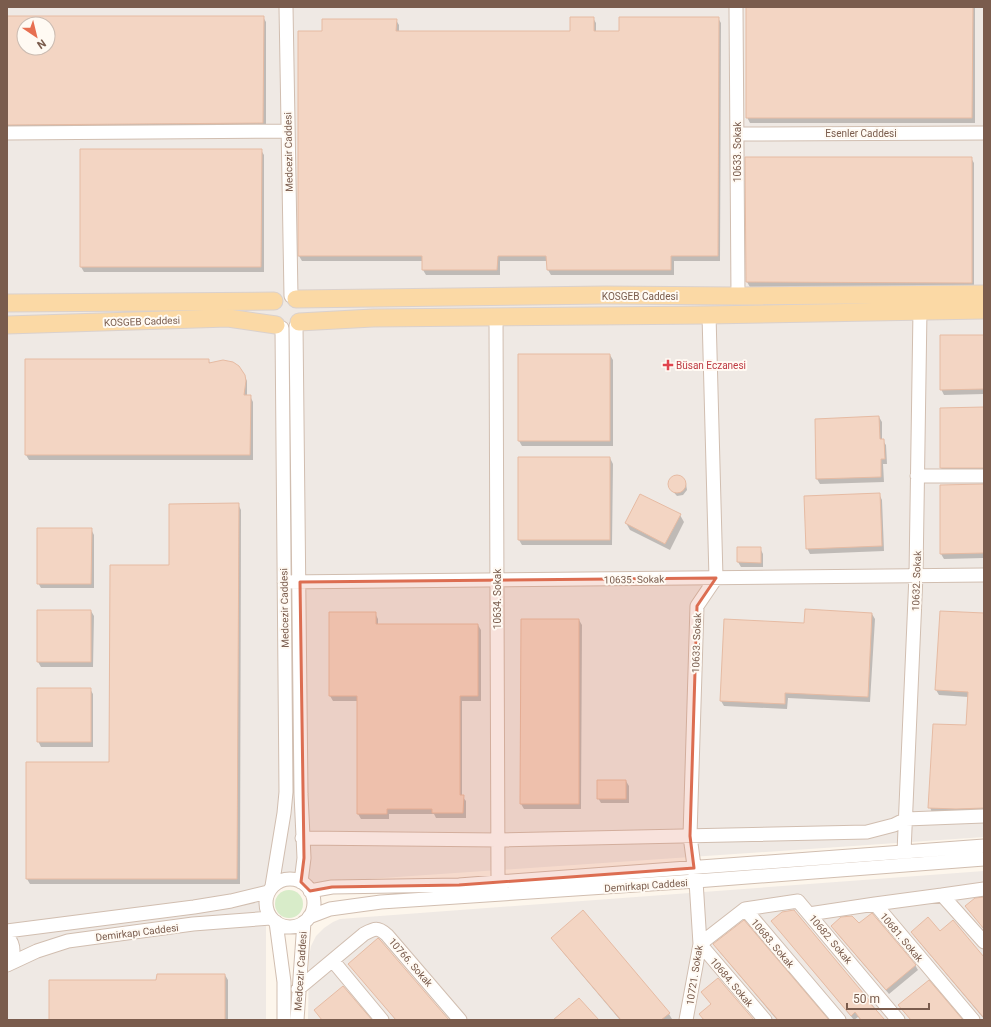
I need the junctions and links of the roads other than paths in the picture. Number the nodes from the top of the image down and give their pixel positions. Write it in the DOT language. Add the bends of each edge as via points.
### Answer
graph roads {
  1 [pos="286,7"];
  2 [pos="736,7"];
  3 [pos="288,131"];
  4 [pos="7,133"];
  5 [pos="984,133"];
  6 [pos="737,134"];
  7 [pos="984,294"];
  8 [pos="738,296"];
  9 [pos="294,297"];
  10 [pos="274,301"];
  11 [pos="7,302"];
  12 [pos="920,310"];
  13 [pos="984,310"];
  14 [pos="709,315"];
  15 [pos="496,317"];
  16 [pos="7,325"];
  17 [pos="288,325"];
  18 [pos="917,476"];
  19 [pos="984,476"];
  20 [pos="984,574"];
  21 [pos="916,575"];
  22 [pos="716,578"];
  23 [pos="497,580"];
  24 [pos="284,582"];
  25 [pos="300,582"];
  26 [pos="984,816"];
  27 [pos="906,820"];
  28 [pos="690,836"];
  29 [pos="302,838"];
  30 [pos="498,840"];
  31 [pos="984,846"];
  32 [pos="904,852"];
  33 [pos="984,860"];
  34 [pos="694,868"];
  35 [pos="696,881"];
  36 [pos="498,882"];
  37 [pos="306,886"];
  38 [pos="270,889"];
  39 [pos="984,889"];
  40 [pos="942,895"];
  41 [pos="875,904"];
  42 [pos="745,909"];
  43 [pos="809,914"];
  44 [pos="306,919"];
  45 [pos="273,920"];
  46 [pos="7,931"];
  47 [pos="7,936"];
  48 [pos="984,942"];
  49 [pos="700,944"];
  50 [pos="333,961"];
  51 [pos="7,965"];
  52 [pos="298,989"];
  53 [pos="689,1017"];
  54 [pos="284,1020"];
  55 [pos="297,1020"];
  56 [pos="382,1020"];
  57 [pos="460,1020"];
  58 [pos="765,1020"];
  59 [pos="839,1020"];
  60 [pos="898,1020"];
  61 [pos="973,1020"];
  1 -- 3 [label="street, Medcezir Caddesi"];
  2 -- 6 [label="street, 10633. Sokak"];
  3 -- 4 [label="street"];
  3 -- 9 [label="street, Medcezir Caddesi"];
  5 -- 6 [label="street, Esenler Caddesi"];
  6 -- 8 [label="street, 10633. Sokak"];
  7 -- 8 [label="main road, KOSGEB Caddesi"];
  8 -- 9 [label="main road, KOSGEB Caddesi"];
  9 -- 10 [label="main road" via="282,296"];
  9 -- 17 [label="main road" via="302,307 302,318"];
  10 -- 11 [label="main road, KOSGEB Caddesi"];
  10 -- 17 [label="main road" via="270,311 273,321"];
  12 -- 13 [label="main road, KOSGEB Caddesi"];
  12 -- 14 [label="main road, KOSGEB Caddesi"];
  12 -- 18 [label="street, 10632. Sokak"];
  14 -- 15 [label="main road, KOSGEB Caddesi"];
  14 -- 22 [label="street"];
  15 -- 17 [label="main road, KOSGEB Caddesi" via="373,318"];
  15 -- 23 [label="street, 10634. Sokak"];
  16 -- 17 [label="main road, KOSGEB Caddesi" via="228,318"];
  17 -- 24 [label="street, Medcezir Caddesi"];
  17 -- 25 [label="street, Medcezir Caddesi"];
  18 -- 19 [label="street"];
  18 -- 21 [label="street, 10632. Sokak"];
  20 -- 21 [label="street, 10635. Sokak"];
  21 -- 22 [label="street, 10635. Sokak"];
  21 -- 27 [label="street, 10632. Sokak"];
  22 -- 23 [label="street, 10635. Sokak"];
  22 -- 28 [label="street, 10633. Sokak" via="696,606"];
  23 -- 25 [label="street, 10635. Sokak"];
  23 -- 30 [label="street, 10634. Sokak"];
  24 -- 25 [label="street, 10635. Sokak"];
  24 -- 38 [label="street, Medcezir Caddesi" via="286,792"];
  25 -- 29 [label="street, Medcezir Caddesi"];
  26 -- 27 [label="street"];
  27 -- 28 [label="street" via="867,832"];
  27 -- 32 [label="street, 10632. Sokak"];
  28 -- 30 [label="street"];
  28 -- 34 [label="street, 10633. Sokak"];
  29 -- 30 [label="street"];
  29 -- 37 [label="street, Medcezir Caddesi"];
  30 -- 36 [label="street, 10634. Sokak"];
  31 -- 32 [label="street, Demirkapı Caddesi"];
  32 -- 34 [label="street, Demirkapı Caddesi"];
  33 -- 35 [label="street, Demirkapı Caddesi"];
  34 -- 35 [label="street, 10633. Sokak"];
  34 -- 36 [label="street, Demirkapı Caddesi"];
  35 -- 44 [label="street, Demirkapı Caddesi" via="375,903 330,909"];
  35 -- 49 [label="street, 10721. Sokak"];
  36 -- 37 [label="street, Demirkapı Caddesi" via="459,885"];
  37 -- 38 [label="street" via="296,880 283,880"];
  37 -- 44 [label="street" via="313,897 313,904 312,911"];
  38 -- 45 [label="street" via="266,905"];
  38 -- 46 [label="street, Demirkapı Caddesi" via="221,903"];
  39 -- 40 [label="street"];
  40 -- 41 [label="street"];
  40 -- 48 [label="street"];
  41 -- 43 [label="street, 10681. Sokak"];
  41 -- 61 [label="street, 10681. Sokak"];
  42 -- 43 [label="street, 10682. Sokak" via="798,901"];
  42 -- 49 [label="street, 10683. Sokak"];
  42 -- 59 [label="street, 10683. Sokak"];
  43 -- 60 [label="street, 10682. Sokak"];
  44 -- 45 [label="street" via="290,927 282,926"];
  44 -- 52 [label="street, Medcezir Caddesi"];
  45 -- 51 [label="street, Demirkapı Caddesi" via="193,924 68,941 37,951"];
  45 -- 54 [label="street, Medcezir Caddesi" via="284,982"];
  47 -- 51 [label="street" via="13,952"];
  49 -- 53 [label="street, 10721. Sokak"];
  49 -- 58 [label="street, 10684. Sokak"];
  50 -- 52 [label="street, 10766. Sokak"];
  50 -- 56 [label="street"];
  50 -- 57 [label="street, 10766. Sokak" via="364,934 374,929 381,930"];
  52 -- 55 [label="street, Medcezir Caddesi"];
}
